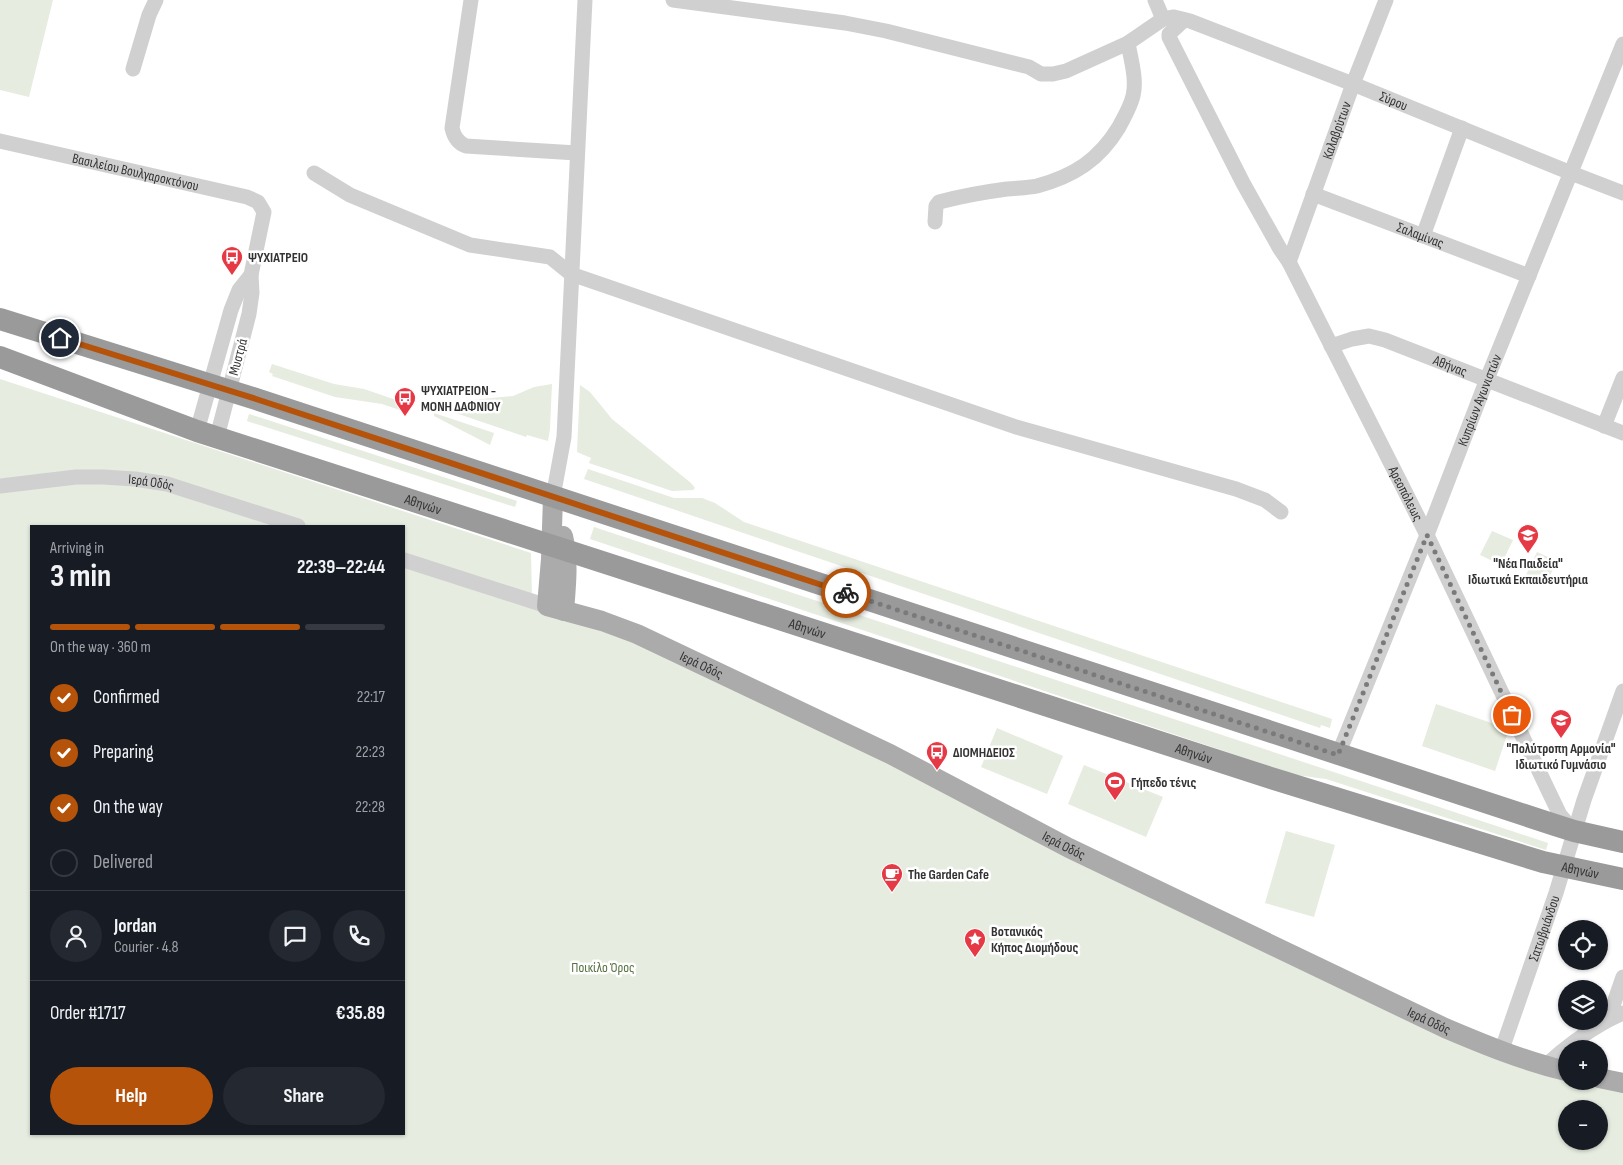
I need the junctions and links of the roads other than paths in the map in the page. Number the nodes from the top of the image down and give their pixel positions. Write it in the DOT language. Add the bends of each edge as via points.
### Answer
graph roads {
  1 [pos="156,0"];
  2 [pos="471,0"];
  3 [pos="585,0"];
  4 [pos="674,0"];
  5 [pos="1155,0"];
  6 [pos="1386,0"];
  7 [pos="1163,19"];
  8 [pos="1184,20"];
  9 [pos="1128,43"];
  10 [pos="1623,44"];
  11 [pos="133,69"];
  12 [pos="1353,84"];
  13 [pos="1462,128"];
  14 [pos="0,140"];
  15 [pos="577,153"];
  16 [pos="314,173"];
  17 [pos="1571,173"];
  18 [pos="1623,193"];
  19 [pos="1313,194"];
  20 [pos="264,212"];
  21 [pos="935,222"];
  22 [pos="1423,236"];
  23 [pos="1289,262"];
  24 [pos="571,274"];
  25 [pos="1529,276"];
  26 [pos="0,319"];
  27 [pos="1331,346"];
  28 [pos="0,357"];
  29 [pos="1623,378"];
  30 [pos="1488,379"];
  31 [pos="220,387"];
  32 [pos="1604,426"];
  33 [pos="1623,433"];
  34 [pos="207,434"];
  35 [pos="0,486"];
  36 [pos="553,496"];
  37 [pos="1280,512"];
  38 [pos="295,525"];
  39 [pos="1427,535"];
  40 [pos="559,548"];
  41 [pos="405,560"];
  42 [pos="556,609"];
  43 [pos="1622,694"];
  44 [pos="1338,755"];
  45 [pos="1574,831"];
  46 [pos="1623,842"];
  47 [pos="1564,866"];
  48 [pos="1623,879"];
  49 [pos="1623,977"];
  50 [pos="1623,1013"];
  51 [pos="1608,1020"];
  52 [pos="1591,1030"];
  53 [pos="1501,1052"];
  54 [pos="1545,1066"];
  55 [pos="1558,1069"];
  56 [pos="1608,1080"];
  57 [pos="1623,1083"];
  1 -- 11 [label="street"];
  2 -- 15 [label="street" via="453,135 466,146"];
  3 -- 15 [label="street"];
  4 -- 9 [label="street" via="886,31 1029,67 1041,74 1066,71"];
  5 -- 7 [label="street"];
  6 -- 12 [label="street, Καλαβρύτων"];
  7 -- 8 [label="street, Σύρου" via="1174,17"];
  7 -- 9 [label="street"];
  8 -- 12 [label="street, Σύρου"];
  8 -- 23 [label="street, Αρεοπόλεως" via="1170,36 1243,183"];
  9 -- 21 [label="street" via="1133,95 1108,145 1098,155 1066,176 1036,186 982,192 939,202"];
  10 -- 17 [label="street, Κυπρίων Αγωνιστών"];
  12 -- 13 [label="street, Σύρου"];
  12 -- 19 [label="street, Καλαβρύτων"];
  13 -- 17 [label="street, Σύρου"];
  13 -- 22 [label="street"];
  14 -- 20 [label="street, Βασιλείου Βουλγαροκτόνου" via="247,197 258,202"];
  15 -- 24 [label="street"];
  16 -- 24 [label="street" via="350,195 424,227 470,245 550,258"];
  17 -- 18 [label="street, Σύρου"];
  17 -- 25 [label="street, Κυπρίων Αγωνιστών"];
  19 -- 22 [label="street, Σαλαμίνας"];
  19 -- 23 [label="street, Καλαβρύτων"];
  20 -- 31 [label="street, Μυστρά" via="250,275 249,314"];
  22 -- 25 [label="street, Σαλαμίνας"];
  23 -- 27 [label="street, Αρεοπόλεως"];
  24 -- 36 [label="street" via="564,437"];
  24 -- 37 [label="street" via="1016,427 1236,490 1265,500"];
  25 -- 30 [label="street, Κυπρίων Αγωνιστών"];
  26 -- 31 [label="highway"];
  27 -- 30 [label="street, Αθήνας" via="1369,336"];
  27 -- 39 [label="street, Αρεοπόλεως"];
  28 -- 34 [label="highway, Αθηνών"];
  29 -- 32 [label="street"];
  30 -- 32 [label="street, Αθήνας"];
  30 -- 39 [label="street, Κυπρίων Αγωνιστών"];
  31 -- 34 [label="street, Μυστρά"];
  31 -- 34 [label="street, Μυστρά"];
  31 -- 36 [label="highway"];
  32 -- 33 [label="street, Αθήνας"];
  34 -- 40 [label="highway, Αθηνών"];
  35 -- 38 [label="street, Ιερά Οδός" via="76,477 135,479 167,484"];
  36 -- 40 [label="main road"];
  36 -- 44 [label="highway"];
  39 -- 44 [label="street, Κυπρίων Αγωνιστών"];
  39 -- 45 [label="street, Αρεοπόλεως" via="1560,815"];
  40 -- 42 [label="main road"];
  40 -- 47 [label="highway, Αθηνών" via="1274,779"];
  41 -- 42 [label="street, Ιερά Οδός"];
  42 -- 53 [label="main road, Ιερά Οδός" via="637,634 890,754 1077,852"];
  43 -- 45 [label="street, Σατωβριάνδου"];
  44 -- 45 [label="highway"];
  45 -- 46 [label="highway"];
  45 -- 47 [label="street, Σατωβριάνδου"];
  47 -- 48 [label="highway, Αθηνών"];
  47 -- 53 [label="street, Σατωβριάνδου"];
  49 -- 51 [label="street"];
  50 -- 51 [label="street"];
  52 -- 54 [label="street"];
  53 -- 54 [label="main road, Ιερά Οδός"];
  54 -- 55 [label="main road, Ιερά Οδός"];
  56 -- 57 [label="main road"];
}
